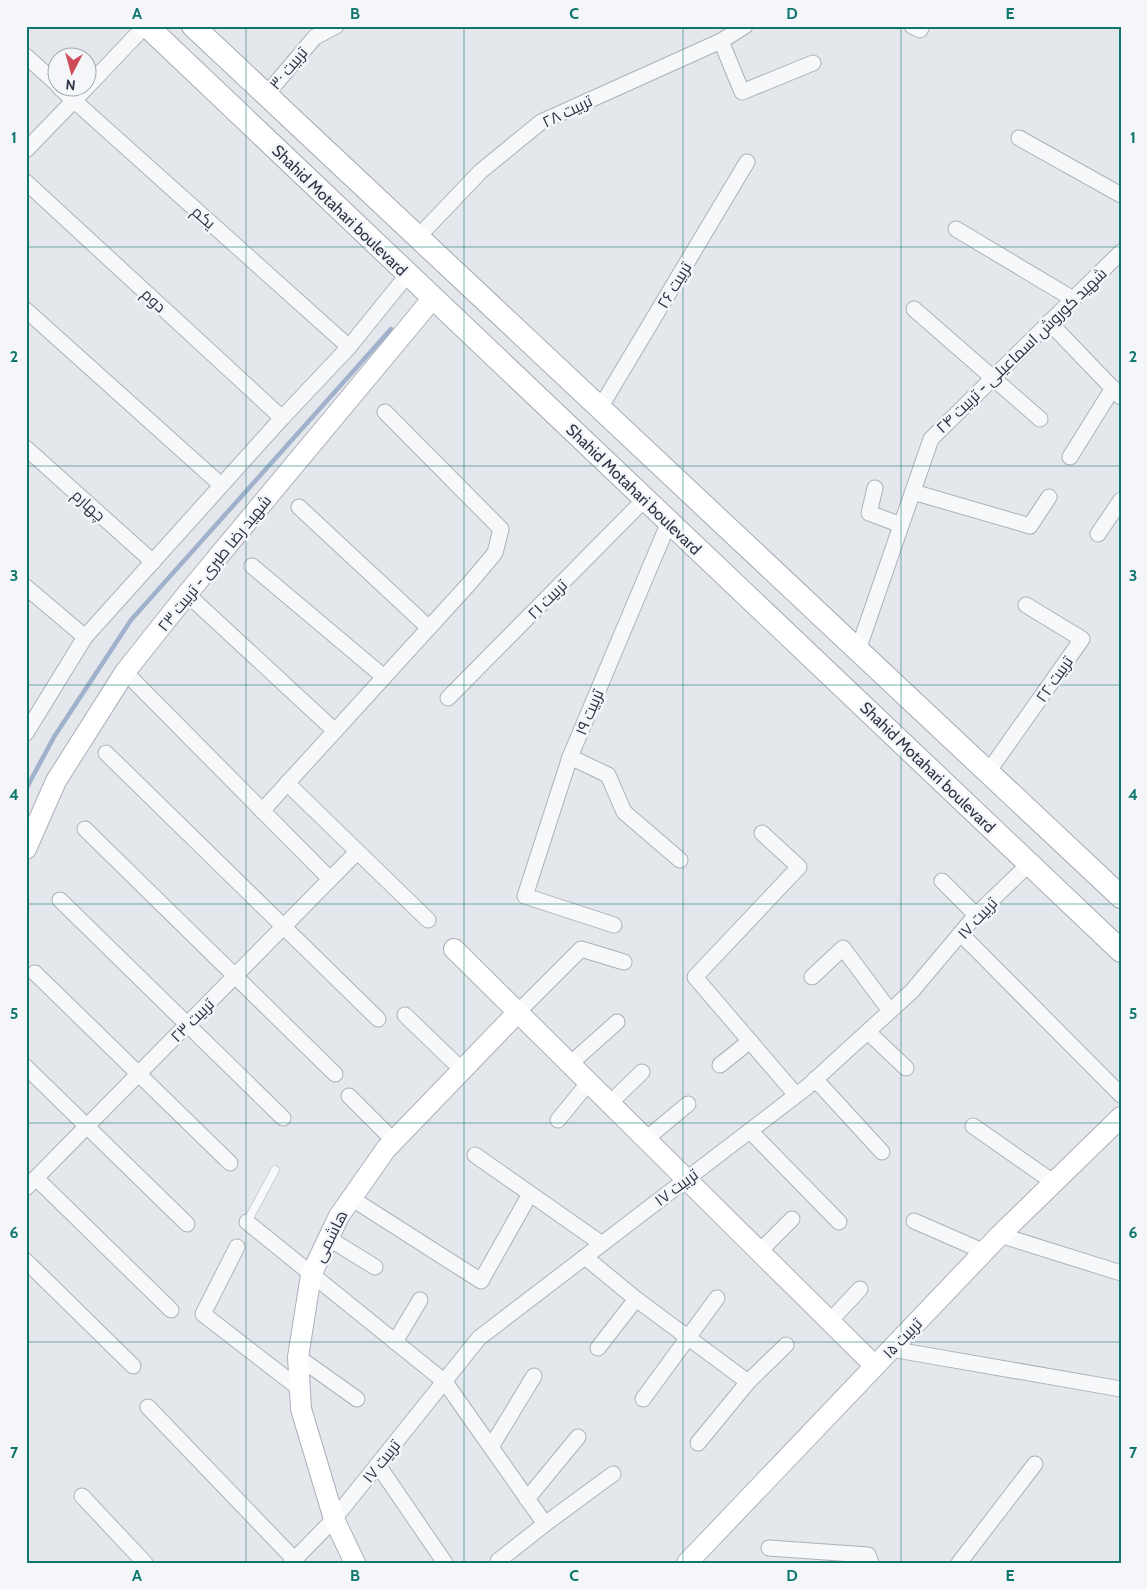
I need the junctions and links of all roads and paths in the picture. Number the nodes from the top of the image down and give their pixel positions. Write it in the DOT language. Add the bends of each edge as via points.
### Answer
graph roads {
  1 [pos="146,26"];
  2 [pos="193,26"];
  3 [pos="336,26"];
  4 [pos="745,26"];
  5 [pos="912,26"];
  6 [pos="922,26"];
  7 [pos="311,32"];
  8 [pos="721,41"];
  9 [pos="26,56"];
  10 [pos="812,63"];
  11 [pos="48,76"];
  12 [pos="98,76"];
  13 [pos="266,95"];
  14 [pos="74,100"];
  15 [pos="1019,138"];
  16 [pos="26,150"];
  17 [pos="748,162"];
  18 [pos="26,182"];
  19 [pos="1121,195"];
  20 [pos="956,229"];
  21 [pos="418,237"];
  22 [pos="1121,252"];
  23 [pos="408,274"];
  24 [pos="433,298"];
  25 [pos="1073,299"];
  26 [pos="914,309"];
  27 [pos="26,310"];
  28 [pos="1049,322"];
  29 [pos="349,347"];
  30 [pos="992,378"];
  31 [pos="1117,392"];
  32 [pos="600,408"];
  33 [pos="385,412"];
  34 [pos="282,418"];
  35 [pos="1040,419"];
  36 [pos="26,448"];
  37 [pos="1070,457"];
  38 [pos="221,485"];
  39 [pos="875,488"];
  40 [pos="913,492"];
  41 [pos="1049,497"];
  42 [pos="645,500"];
  43 [pos="1121,500"];
  44 [pos="299,507"];
  45 [pos="669,522"];
  46 [pos="901,525"];
  47 [pos="1098,534"];
  48 [pos="152,562"];
  49 [pos="252,566"];
  50 [pos="776,574"];
  51 [pos="26,587"];
  52 [pos="187,594"];
  53 [pos="751,600"];
  54 [pos="1026,605"];
  55 [pos="429,628"];
  56 [pos="85,637"];
  57 [pos="858,650"];
  58 [pos="125,672"];
  59 [pos="384,677"];
  60 [pos="448,698"];
  61 [pos="335,731"];
  62 [pos="26,733"];
  63 [pos="106,754"];
  64 [pos="570,758"];
  65 [pos="988,772"];
  66 [pos="287,783"];
  67 [pos="262,811"];
  68 [pos="85,829"];
  69 [pos="762,833"];
  70 [pos="26,849"];
  71 [pos="357,852"];
  72 [pos="680,860"];
  73 [pos="1029,864"];
  74 [pos="330,879"];
  75 [pos="942,881"];
  76 [pos="1119,889"];
  77 [pos="60,900"];
  78 [pos="976,915"];
  79 [pos="428,920"];
  80 [pos="614,925"];
  81 [pos="283,927"];
  82 [pos="961,934"];
  83 [pos="454,948"];
  84 [pos="1121,951"];
  85 [pos="624,962"];
  86 [pos="34,972"];
  87 [pos="235,976"];
  88 [pos="812,977"];
  89 [pos="890,1011"];
  90 [pos="518,1012"];
  91 [pos="405,1015"];
  92 [pos="378,1019"];
  93 [pos="616,1022"];
  94 [pos="187,1024"];
  95 [pos="868,1032"];
  96 [pos="750,1042"];
  97 [pos="570,1064"];
  98 [pos="720,1064"];
  99 [pos="26,1067"];
  100 [pos="906,1068"];
  101 [pos="462,1070"];
  102 [pos="642,1072"];
  103 [pos="138,1074"];
  104 [pos="335,1074"];
  105 [pos="815,1079"];
  106 [pos="588,1082"];
  107 [pos="796,1095"];
  108 [pos="1121,1095"];
  109 [pos="349,1096"];
  110 [pos="610,1103"];
  111 [pos="688,1104"];
  112 [pos="1121,1117"];
  113 [pos="283,1118"];
  114 [pos="558,1120"];
  115 [pos="87,1126"];
  116 [pos="973,1126"];
  117 [pos="750,1131"];
  118 [pos="646,1139"];
  119 [pos="394,1141"];
  120 [pos="882,1152"];
  121 [pos="475,1155"];
  122 [pos="230,1163"];
  123 [pos="276,1170"];
  124 [pos="686,1179"];
  125 [pos="1053,1182"];
  126 [pos="31,1183"];
  127 [pos="530,1194"];
  128 [pos="351,1198"];
  129 [pos="792,1219"];
  130 [pos="914,1221"];
  131 [pos="247,1222"];
  132 [pos="839,1222"];
  133 [pos="187,1224"];
  134 [pos="1000,1235"];
  135 [pos="328,1238"];
  136 [pos="602,1244"];
  137 [pos="237,1247"];
  138 [pos="760,1251"];
  139 [pos="986,1252"];
  140 [pos="585,1257"];
  141 [pos="26,1261"];
  142 [pos="376,1267"];
  143 [pos="1121,1272"];
  144 [pos="311,1275"];
  145 [pos="860,1289"];
  146 [pos="717,1298"];
  147 [pos="636,1299"];
  148 [pos="420,1300"];
  149 [pos="171,1310"];
  150 [pos="830,1321"];
  151 [pos="688,1338"];
  152 [pos="395,1342"];
  153 [pos="786,1345"];
  154 [pos="598,1348"];
  155 [pos="891,1349"];
  156 [pos="298,1357"];
  157 [pos="133,1366"];
  158 [pos="875,1366"];
  159 [pos="534,1376"];
  160 [pos="444,1382"];
  161 [pos="748,1382"];
  162 [pos="300,1389"];
  163 [pos="1121,1389"];
  164 [pos="357,1399"];
  165 [pos="643,1399"];
  166 [pos="148,1407"];
  167 [pos="578,1437"];
  168 [pos="698,1443"];
  169 [pos="491,1447"];
  170 [pos="1035,1464"];
  171 [pos="378,1465"];
  172 [pos="612,1474"];
  173 [pos="82,1496"];
  174 [pos="527,1499"];
  175 [pos="334,1519"];
  176 [pos="545,1524"];
  177 [pos="769,1548"];
  178 [pos="293,1561"];
  179 [pos="498,1561"];
  180 [pos="145,1563"];
  181 [pos="355,1563"];
  182 [pos="446,1563"];
  183 [pos="687,1563"];
  184 [pos="871,1563"];
  185 [pos="959,1563"];
  1 -- 12 [label="street"];
  1 -- 23 [label="main road, Shahid Motahari boulevard"];
  2 -- 13 [label="main road, Shahid Motahari boulevard"];
  3 -- 7 [label="street, تربیت ۳۰"];
  4 -- 8 [label="street, تربیت ۲۸"];
  5 -- 6 [label="street" via="920,30"];
  7 -- 13 [label="street, تربیت ۳۰"];
  8 -- 10 [label="street" via="742,92"];
  8 -- 21 [label="street, تربیت ۲۸" via="541,122 481,171"];
  9 -- 11 [label="street, یکم"];
  13 -- 21 [label="main road, Shahid Motahari boulevard"];
  14 -- 16 [label="street"];
  14 -- 29 [label="street, یکم"];
  15 -- 19 [label="street"];
  17 -- 32 [label="street, تربیت ۲۶"];
  18 -- 34 [label="street, دوم"];
  20 -- 25 [label="street"];
  21 -- 32 [label="main road, Shahid Motahari boulevard"];
  22 -- 25 [label="street, شهید کوروش اسماعیلی - تربیت ۲۴"];
  23 -- 24 [label="main road, Shahid Motahari boulevard"];
  23 -- 29 [label="street"];
  24 -- 42 [label="main road, Shahid Motahari boulevard"];
  24 -- 52 [label="street, شهید رضا طبری - تربیت ۲۳"];
  25 -- 28 [label="street, شهید کوروش اسماعیلی - تربیت ۲۴"];
  26 -- 30 [label="street"];
  27 -- 38 [label="street"];
  28 -- 30 [label="street, شهید کوروش اسماعیلی - تربیت ۲۴"];
  28 -- 31 [label="street"];
  29 -- 34 [label="street"];
  30 -- 35 [label="street"];
  30 -- 40 [label="street, شهید کوروش اسماعیلی - تربیت ۲۴" via="930,438"];
  31 -- 37 [label="street"];
  32 -- 50 [label="main road, Shahid Motahari boulevard"];
  33 -- 55 [label="street" via="501,529 495,552"];
  34 -- 38 [label="street"];
  36 -- 48 [label="street, چهارم"];
  38 -- 48 [label="street"];
  39 -- 46 [label="street" via="869,513"];
  40 -- 41 [label="street" via="1030,526"];
  40 -- 46 [label="street, شهید کوروش اسماعیلی - تربیت ۲۴"];
  42 -- 45 [label="main road, Shahid Motahari boulevard"];
  42 -- 60 [label="street, تربیت ۲۱"];
  43 -- 47 [label="street"];
  44 -- 55 [label="street"];
  45 -- 53 [label="main road, Shahid Motahari boulevard"];
  45 -- 64 [label="street, تربیت ۱۹"];
  46 -- 57 [label="street, شهید کوروش اسماعیلی - تربیت ۲۴"];
  48 -- 56 [label="street"];
  49 -- 59 [label="street"];
  50 -- 53 [label="main road"];
  50 -- 57 [label="main road, Shahid Motahari boulevard"];
  51 -- 56 [label="street"];
  52 -- 58 [label="street, شهید رضا طبری - تربیت ۲۳"];
  52 -- 61 [label="street"];
  53 -- 73 [label="main road, Shahid Motahari boulevard"];
  54 -- 65 [label="street, تربیت ۲۲" via="1082,640"];
  55 -- 59 [label="street"];
  56 -- 62 [label="street"];
  57 -- 65 [label="main road, Shahid Motahari boulevard"];
  58 -- 67 [label="street"];
  58 -- 70 [label="street, شهید رضا طبری - تربیت ۲۳" via="56,781"];
  59 -- 61 [label="street"];
  61 -- 66 [label="street"];
  63 -- 81 [label="street"];
  64 -- 72 [label="street" via="608,775 624,812"];
  64 -- 80 [label="street, تربیت ۱۹" via="525,896"];
  65 -- 76 [label="main road, Shahid Motahari boulevard"];
  66 -- 67 [label="street"];
  66 -- 71 [label="street"];
  67 -- 74 [label="street"];
  68 -- 87 [label="street"];
  69 -- 96 [label="street" via="799,868 695,977"];
  71 -- 74 [label="street, تربیت ۲۳"];
  71 -- 79 [label="street"];
  73 -- 78 [label="street, تربیت ۱۷"];
  73 -- 84 [label="main road, Shahid Motahari boulevard"];
  74 -- 81 [label="street, تربیت ۲۳"];
  75 -- 78 [label="street"];
  77 -- 94 [label="street"];
  78 -- 82 [label="street, تربیت ۱۷"];
  81 -- 87 [label="street, تربیت ۲۳"];
  81 -- 92 [label="street"];
  82 -- 89 [label="street, تربیت ۱۷" via="912,991"];
  82 -- 108 [label="street"];
  83 -- 90 [label="street"];
  85 -- 90 [label="street" via="581,950"];
  86 -- 103 [label="street"];
  87 -- 94 [label="street, تربیت ۲۳"];
  87 -- 104 [label="street"];
  88 -- 89 [label="street" via="843,948"];
  89 -- 95 [label="street, تربیت ۱۷"];
  90 -- 97 [label="street"];
  90 -- 101 [label="street, هاشمی"];
  91 -- 101 [label="street"];
  93 -- 97 [label="street"];
  94 -- 103 [label="street, تربیت ۲۳"];
  94 -- 113 [label="street"];
  95 -- 100 [label="street"];
  95 -- 105 [label="street, تربیت ۱۷"];
  96 -- 98 [label="street"];
  96 -- 107 [label="street"];
  97 -- 106 [label="street"];
  99 -- 115 [label="street"];
  101 -- 119 [label="street, هاشمی"];
  102 -- 110 [label="street"];
  103 -- 115 [label="street, تربیت ۲۳"];
  103 -- 122 [label="street"];
  105 -- 107 [label="street, تربیت ۱۷"];
  105 -- 120 [label="street"];
  106 -- 110 [label="street"];
  106 -- 114 [label="street"];
  107 -- 117 [label="street, تربیت ۱۷"];
  109 -- 119 [label="street"];
  110 -- 118 [label="street"];
  111 -- 118 [label="street"];
  112 -- 125 [label="street, تربیت ۱۵"];
  115 -- 126 [label="street, تربیت ۲۳"];
  115 -- 133 [label="street"];
  116 -- 125 [label="street"];
  117 -- 124 [label="street, تربیت ۱۷"];
  117 -- 132 [label="street"];
  118 -- 124 [label="street"];
  119 -- 128 [label="street, هاشمی"];
  121 -- 127 [label="street"];
  123 -- 131 [label="lane"];
  124 -- 136 [label="street, تربیت ۱۷"];
  124 -- 138 [label="street"];
  125 -- 134 [label="street, تربیت ۱۵"];
  126 -- 149 [label="street"];
  127 -- 128 [label="street" via="481,1281"];
  127 -- 136 [label="street"];
  128 -- 135 [label="street, هاشمی"];
  129 -- 138 [label="street"];
  130 -- 139 [label="street"];
  131 -- 144 [label="street"];
  134 -- 139 [label="street, تربیت ۱۵"];
  134 -- 143 [label="street"];
  135 -- 142 [label="street"];
  135 -- 144 [label="street, هاشمی"];
  136 -- 140 [label="street, تربیت ۱۷"];
  137 -- 162 [label="street" via="203,1314"];
  138 -- 150 [label="street"];
  139 -- 155 [label="street, تربیت ۱۵"];
  140 -- 147 [label="street"];
  140 -- 160 [label="street, تربیت ۱۷" via="479,1338"];
  141 -- 157 [label="street"];
  144 -- 152 [label="street"];
  144 -- 156 [label="street, هاشمی"];
  145 -- 150 [label="street"];
  146 -- 151 [label="street"];
  147 -- 151 [label="street"];
  147 -- 154 [label="street"];
  148 -- 152 [label="street"];
  150 -- 158 [label="street"];
  151 -- 161 [label="street"];
  151 -- 165 [label="street"];
  152 -- 160 [label="street"];
  153 -- 161 [label="street"];
  155 -- 158 [label="street, تربیت ۱۵"];
  155 -- 163 [label="street"];
  156 -- 162 [label="street, هاشمی"];
  156 -- 164 [label="street"];
  158 -- 183 [label="street, تربیت ۱۵"];
  159 -- 169 [label="street"];
  160 -- 169 [label="street"];
  160 -- 171 [label="street, تربیت ۱۷"];
  161 -- 168 [label="street"];
  162 -- 175 [label="street, هاشمی" via="302,1409"];
  166 -- 178 [label="street"];
  167 -- 174 [label="street"];
  169 -- 174 [label="street"];
  170 -- 185 [label="street"];
  171 -- 175 [label="street, تربیت ۱۷"];
  171 -- 182 [label="street"];
  172 -- 176 [label="street"];
  173 -- 180 [label="street"];
  174 -- 176 [label="street"];
  175 -- 178 [label="street, تربیت ۱۷"];
  175 -- 181 [label="street, هاشمی"];
  176 -- 179 [label="street"];
  177 -- 184 [label="street" via="868,1555"];
}
